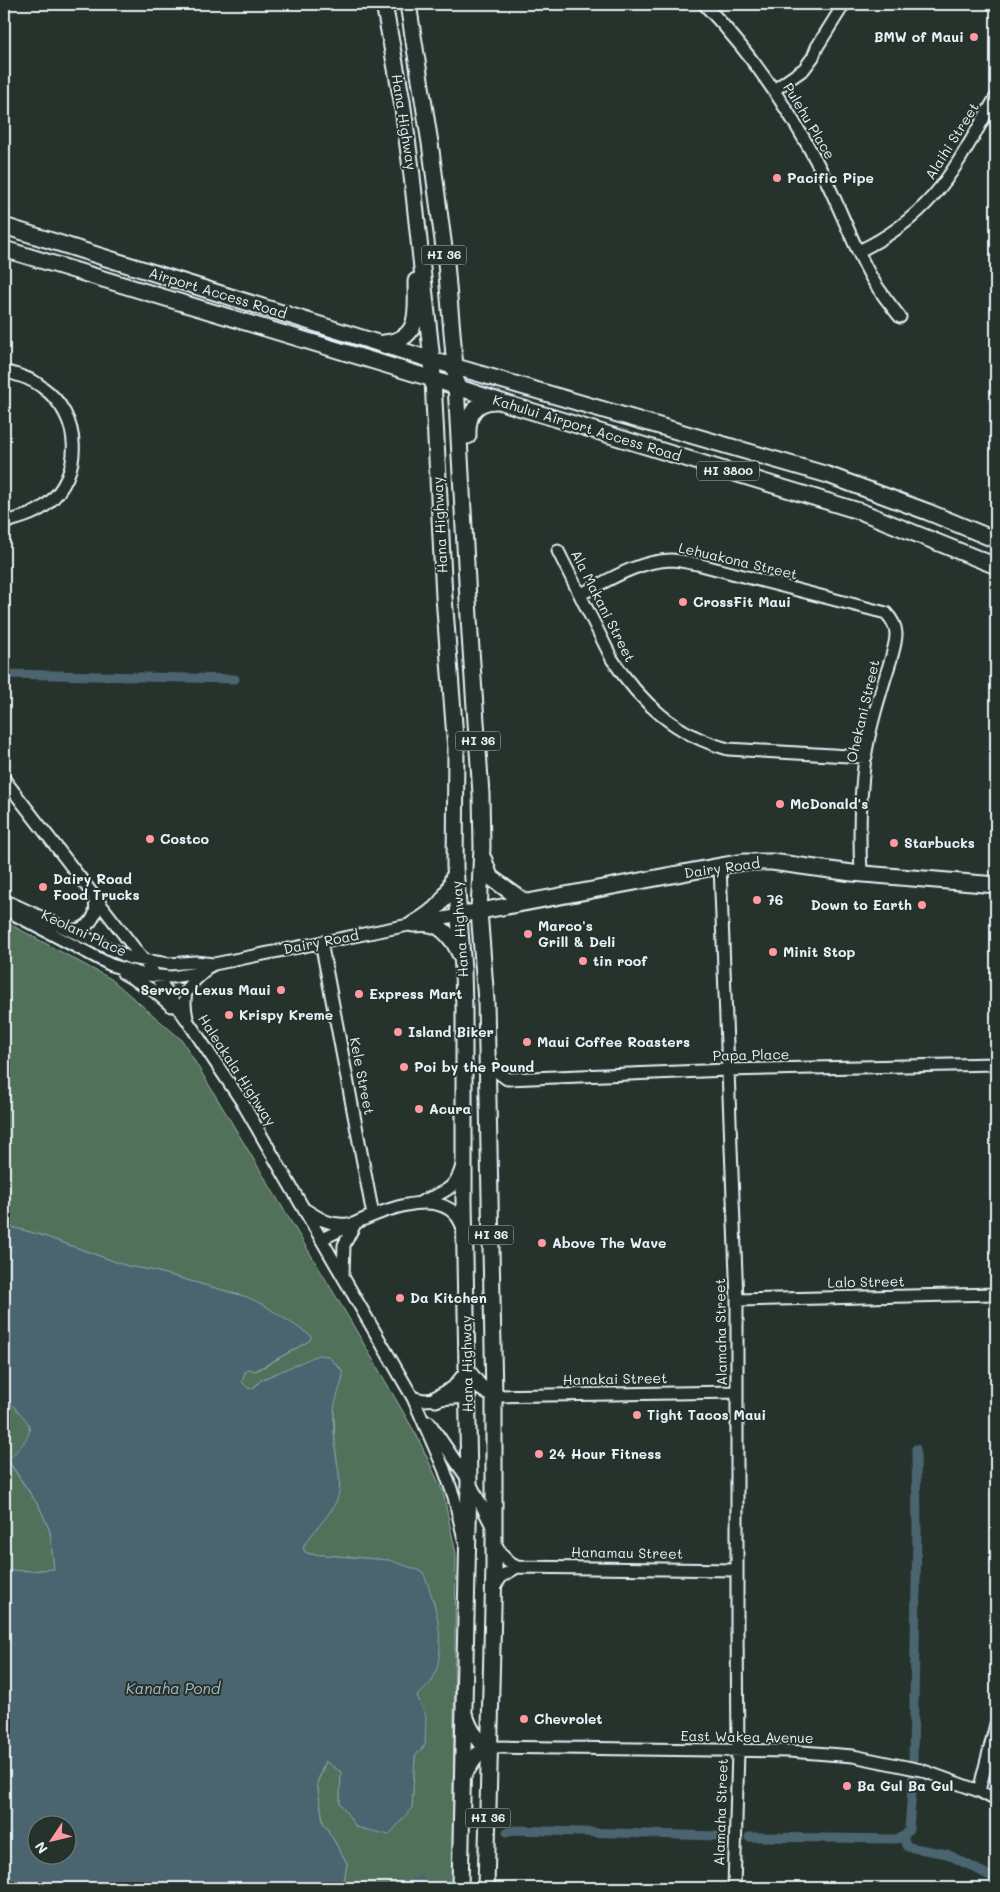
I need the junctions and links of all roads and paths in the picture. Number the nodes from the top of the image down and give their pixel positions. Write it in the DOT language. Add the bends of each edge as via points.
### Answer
graph roads {
  1 [pos="384,4"];
  2 [pos="408,4"];
  3 [pos="412,4"];
  4 [pos="704,4"];
  5 [pos="844,4"];
  6 [pos="412,25"];
  7 [pos="774,90"];
  8 [pos="996,97"];
  9 [pos="402,100"];
  10 [pos="4,226"];
  11 [pos="4,249"];
  12 [pos="859,252"];
  13 [pos="900,316"];
  14 [pos="380,344"];
  15 [pos="432,360"];
  16 [pos="455,367"];
  17 [pos="4,371"];
  18 [pos="433,379"];
  19 [pos="457,386"];
  20 [pos="508,404"];
  21 [pos="4,523"];
  22 [pos="996,540"];
  23 [pos="558,551"];
  24 [pos="996,566"];
  25 [pos="581,594"];
  26 [pos="890,618"];
  27 [pos="470,635"];
  28 [pos="866,758"];
  29 [pos="4,779"];
  30 [pos="482,846"];
  31 [pos="720,866"];
  32 [pos="456,867"];
  33 [pos="861,872"];
  34 [pos="996,885"];
  35 [pos="92,895"];
  36 [pos="4,900"];
  37 [pos="525,902"];
  38 [pos="4,909"];
  39 [pos="479,911"];
  40 [pos="459,915"];
  41 [pos="413,924"];
  42 [pos="66,929"];
  43 [pos="43,930"];
  44 [pos="321,942"];
  45 [pos="133,955"];
  46 [pos="144,961"];
  47 [pos="214,964"];
  48 [pos="111,965"];
  49 [pos="463,969"];
  50 [pos="155,976"];
  51 [pos="188,1020"];
  52 [pos="488,1054"];
  53 [pos="996,1064"];
  54 [pos="728,1070"];
  55 [pos="508,1079"];
  56 [pos="489,1105"];
  57 [pos="464,1154"];
  58 [pos="419,1203"];
  59 [pos="303,1208"];
  60 [pos="373,1215"];
  61 [pos="355,1224"];
  62 [pos="465,1235"];
  63 [pos="322,1240"];
  64 [pos="343,1276"];
  65 [pos="996,1294"];
  66 [pos="737,1300"];
  67 [pos="468,1372"];
  68 [pos="737,1392"];
  69 [pos="494,1396"];
  70 [pos="468,1397"];
  71 [pos="412,1398"];
  72 [pos="436,1399"];
  73 [pos="469,1481"];
  74 [pos="494,1536"];
  75 [pos="468,1555"];
  76 [pos="517,1567"];
  77 [pos="736,1570"];
  78 [pos="494,1586"];
  79 [pos="465,1711"];
  80 [pos="996,1724"];
  81 [pos="490,1747"];
  82 [pos="738,1751"];
  83 [pos="463,1776"];
  84 [pos="979,1791"];
  85 [pos="996,1800"];
  86 [pos="460,1888"];
  87 [pos="486,1888"];
  88 [pos="734,1888"];
  1 -- 9 [label="main road, Hana Highway / HI 36"];
  2 -- 6 [label="main road, Hana Highway / HI 36"];
  3 -- 6 [label="main road"];
  4 -- 7 [label="street, Pulehu Place"];
  5 -- 7 [label="street" via="813,57 804,68"];
  6 -- 16 [label="main road, Hana Highway / HI 36" via="446,264"];
  7 -- 12 [label="street, Pulehu Place" via="821,170"];
  8 -- 12 [label="street, Alaihi Street" via="951,175 937,193 895,231"];
  9 -- 14 [label="main road" via="402,144 416,276 415,320 401,340"];
  9 -- 15 [label="main road, Hana Highway / HI 36"];
  10 -- 14 [label="main road, Airport Access Road / HI 3800"];
  11 -- 18 [label="main road, Airport Access Road / HI 3800"];
  12 -- 13 [label="street, Pulehu Place" via="875,283"];
  14 -- 15 [label="main road, Airport Access Road / HI 3800"];
  15 -- 16 [label="main road, Kahului Airport Access Road / HI 3800"];
  15 -- 18 [label="main road, Hana Highway / HI 36"];
  16 -- 19 [label="main road, Hana Highway / HI 36"];
  16 -- 22 [label="main road, Kahului Airport Access Road / HI 3800" via="828,475"];
  17 -- 21 [label="street" via="35,382 55,398 67,415 74,447 69,473 56,496 39,510"];
  18 -- 19 [label="main road, Kahului Airport Access Road / HI 3800"];
  18 -- 32 [label="main road, Hana Highway / HI 36" via="444,597 456,750"];
  19 -- 20 [label="main road, Kahului Airport Access Road / HI 3800"];
  19 -- 27 [label="main road, Hana Highway / HI 36"];
  20 -- 24 [label="main road, Kahului Airport Access Road / HI 3800" via="862,512"];
  20 -- 27 [label="main road" via="496,400 484,403 474,410 468,422 475,573"];
  23 -- 25 [label="street, Ala Makani Street"];
  25 -- 26 [label="street, Lehuakona Street" via="637,567 672,560 886,613"];
  25 -- 28 [label="street, Ala Makani Street" via="622,675 641,698 676,726 728,749"];
  26 -- 28 [label="street, Ohekani Street" via="895,623 896,639"];
  27 -- 30 [label="main road, Hana Highway / HI 36" via="481,784"];
  28 -- 33 [label="street, Ohekani Street"];
  29 -- 35 [label="street, Haleakala Highway"];
  30 -- 37 [label="main road" via="490,877"];
  30 -- 39 [label="main road, Hana Highway / HI 36"];
  31 -- 33 [label="main road, Dairy Road" via="760,861"];
  31 -- 37 [label="main road, Dairy Road"];
  31 -- 54 [label="street, Alamaha Street"];
  32 -- 40 [label="main road, Hana Highway / HI 36"];
  32 -- 41 [label="main road" via="443,903"];
  33 -- 34 [label="main road, Dairy Road"];
  35 -- 42 [label="street" via="96,909 91,922 82,929"];
  35 -- 45 [label="street, Haleakala Highway"];
  36 -- 42 [label="street, Keolani Place"];
  37 -- 39 [label="main road, Dairy Road"];
  38 -- 43 [label="street, Keolani Place"];
  39 -- 40 [label="main road, Dairy Road"];
  39 -- 52 [label="main road, Hana Highway / HI 36"];
  40 -- 41 [label="street, Dairy Road"];
  40 -- 49 [label="main road, Hana Highway / HI 36"];
  41 -- 44 [label="street, Dairy Road"];
  41 -- 49 [label="main road" via="430,924 445,933 459,952"];
  42 -- 45 [label="street, Keolani Place"];
  43 -- 45 [label="street" via="64,934 120,961"];
  43 -- 48 [label="street, Keolani Place"];
  44 -- 47 [label="street, Dairy Road"];
  44 -- 60 [label="street, Kele Street"];
  45 -- 46 [label="street, Haleakala Highway"];
  46 -- 47 [label="street, Dairy Road"];
  46 -- 50 [label="street, Haleakala Highway"];
  47 -- 50 [label="street, Dairy Road" via="197,973"];
  47 -- 51 [label="street" via="188,988 184,1001"];
  48 -- 50 [label="street, Keolani Place"];
  48 -- 51 [label="street" via="154,991"];
  49 -- 57 [label="main road, Hana Highway / HI 36"];
  50 -- 51 [label="street, Haleakala Highway"];
  51 -- 59 [label="street, Haleakala Highway" via="242,1102"];
  52 -- 55 [label="street" via="496,1071"];
  52 -- 56 [label="main road, Hana Highway / HI 36"];
  53 -- 54 [label="street, Papa Place"];
  54 -- 55 [label="street, Papa Place"];
  54 -- 66 [label="street, Alamaha Street"];
  55 -- 56 [label="street" via="494,1089"];
  56 -- 69 [label="main road, Hana Highway / HI 36"];
  57 -- 58 [label="street" via="453,1185"];
  57 -- 62 [label="main road, Hana Highway / HI 36"];
  58 -- 60 [label="street"];
  58 -- 62 [label="street" via="451,1210 459,1218"];
  59 -- 61 [label="street" via="331,1224"];
  59 -- 63 [label="street, Haleakala Highway"];
  60 -- 61 [label="street"];
  61 -- 63 [label="street"];
  61 -- 64 [label="street" via="344,1245"];
  62 -- 67 [label="main road, Hana Highway / HI 36"];
  63 -- 64 [label="street, Haleakala Highway"];
  64 -- 71 [label="street, Haleakala Highway"];
  65 -- 66 [label="street, Lalo Street"];
  66 -- 68 [label="street, Alamaha Street"];
  67 -- 69 [label="main road" via="479,1386"];
  67 -- 70 [label="main road, Hana Highway / HI 36"];
  67 -- 72 [label="main road" via="454,1388"];
  68 -- 69 [label="street, Hanakai Street"];
  68 -- 77 [label="street, Alamaha Street"];
  69 -- 70 [label="main road"];
  69 -- 74 [label="main road, Hana Highway / HI 36"];
  70 -- 72 [label="street"];
  70 -- 73 [label="main road, Hana Highway / HI 36"];
  71 -- 72 [label="street"];
  71 -- 73 [label="street, Haleakala Highway"];
  71 -- 75 [label="street, Haleakala Highway" via="454,1497"];
  73 -- 74 [label="street, Haleakala Highway"];
  73 -- 75 [label="main road, Hana Highway / HI 36"];
  74 -- 76 [label="street" via="508,1562"];
  74 -- 78 [label="main road, Hana Highway / HI 36"];
  75 -- 79 [label="main road, Hana Highway / HI 36"];
  76 -- 77 [label="street, Hanamau Street"];
  76 -- 78 [label="street" via="502,1576"];
  77 -- 82 [label="street, Alamaha Street"];
  78 -- 81 [label="main road, Hana Highway / HI 36"];
  79 -- 81 [label="main road, HI 36" via="475,1736"];
  79 -- 83 [label="main road, Hana Highway / HI 36"];
  80 -- 84 [label="street"];
  81 -- 82 [label="street, East Wakea Avenue"];
  81 -- 83 [label="main road" via="476,1756"];
  81 -- 87 [label="main road, Hana Highway / HI 36"];
  82 -- 84 [label="street, East Wakea Avenue" via="854,1756 921,1770"];
  82 -- 88 [label="street, Alamaha Street"];
  83 -- 86 [label="main road, Hana Highway / HI 36"];
  84 -- 85 [label="street, East Wakea Avenue"];
}
